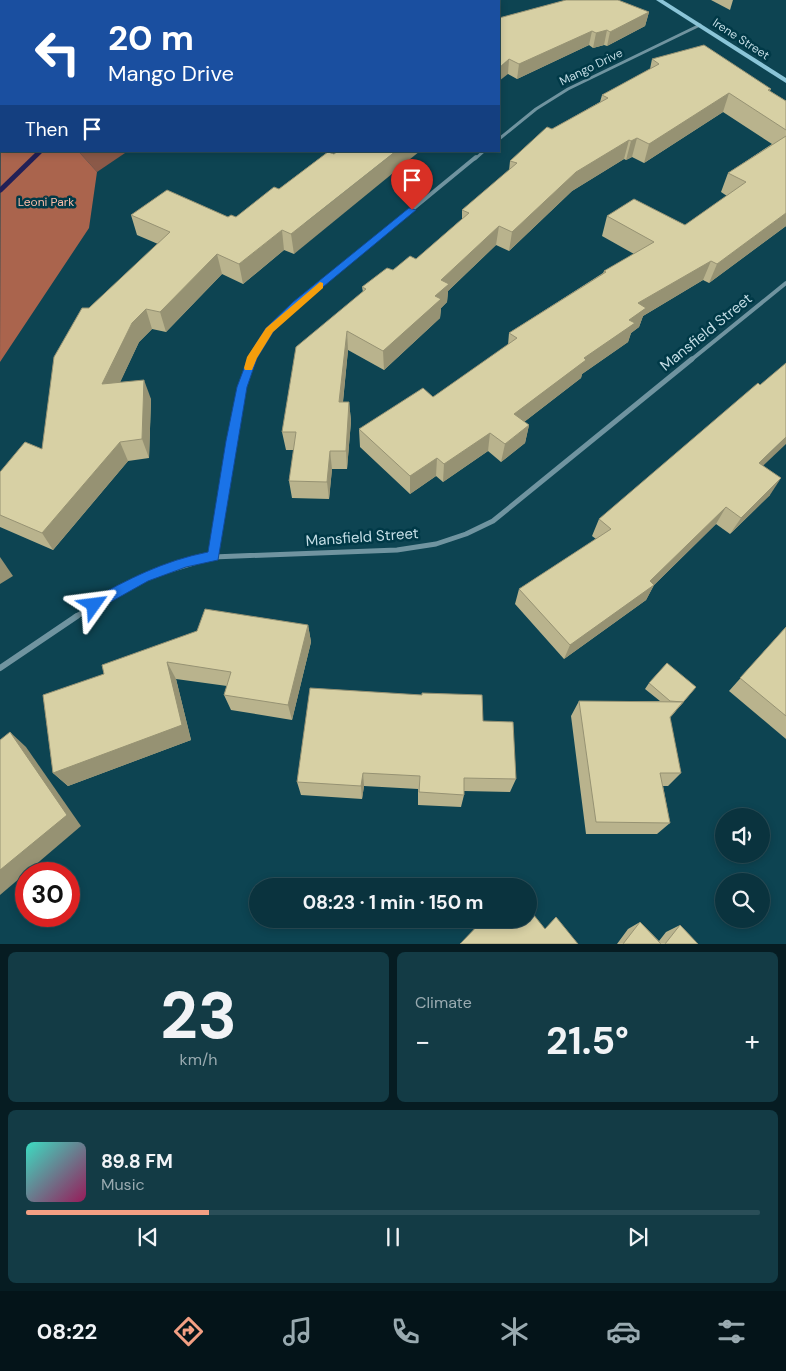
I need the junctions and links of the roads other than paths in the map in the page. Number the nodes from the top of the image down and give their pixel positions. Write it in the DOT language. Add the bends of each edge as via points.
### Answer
graph roads {
  1 [pos="659,0"];
  2 [pos="700,25"];
  3 [pos="786,81"];
  4 [pos="500,138"];
  5 [pos="483,152"];
  6 [pos="786,283"];
  7 [pos="214,557"];
  8 [pos="0,668"];
  1 -- 2 [label="street, Irene Street"];
  2 -- 3 [label="street, Irene Street"];
  2 -- 4 [label="street, Mango Drive" via="568,89 536,109"];
  5 -- 7 [label="street" via="297,304 270,330 252,357 242,387"];
  6 -- 7 [label="street, Mansfield Street" via="493,521 466,534 436,544 397,550"];
  7 -- 8 [label="street, Mansfield Street" via="186,562 143,577 66,622"];
}
